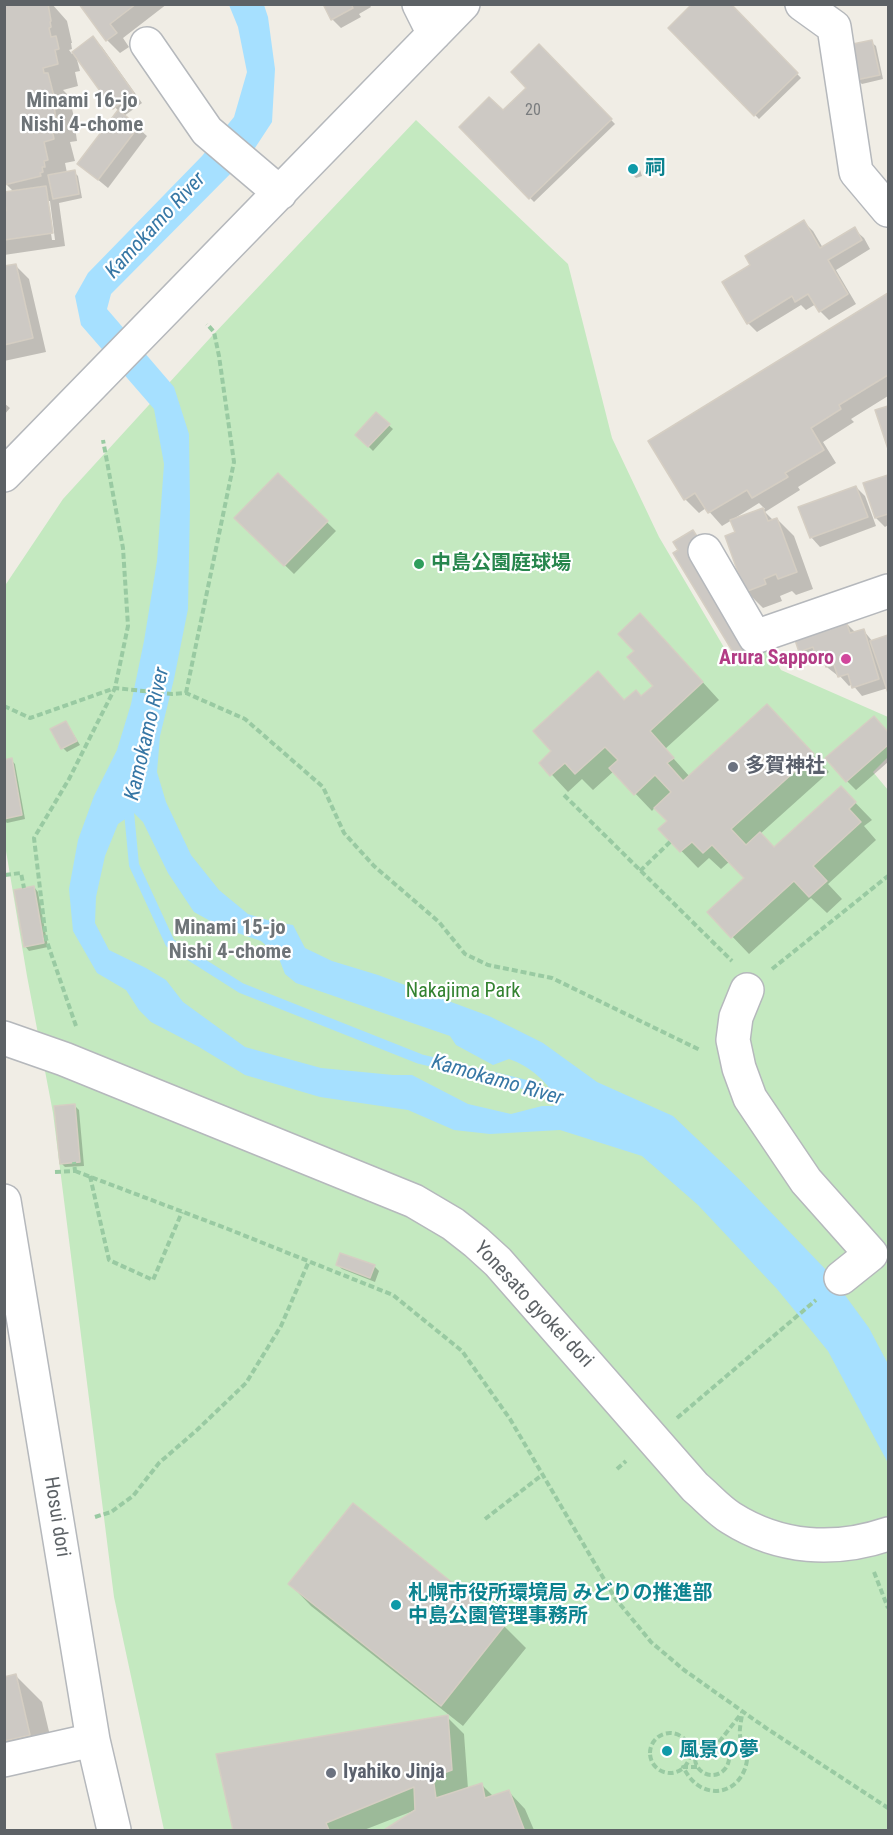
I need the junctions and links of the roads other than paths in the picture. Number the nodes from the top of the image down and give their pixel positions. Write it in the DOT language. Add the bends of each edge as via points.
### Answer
graph roads {
  1 [pos="419,4"];
  2 [pos="463,4"];
  3 [pos="802,4"];
  4 [pos="434,34"];
  5 [pos="147,44"];
  6 [pos="280,193"];
  7 [pos="888,210"];
  8 [pos="4,475"];
  9 [pos="705,551"];
  10 [pos="888,591"];
  11 [pos="747,990"];
  12 [pos="4,1038"];
  13 [pos="4,1201"];
  14 [pos="842,1278"];
  15 [pos="888,1534"];
  16 [pos="93,1740"];
  17 [pos="4,1760"];
  18 [pos="114,1830"];
  1 -- 4 [label="street"];
  2 -- 4 [label="street"];
  3 -- 7 [label="street" via="834,27 856,172"];
  4 -- 6 [label="street"];
  5 -- 6 [label="street" via="207,131"];
  6 -- 8 [label="street"];
  9 -- 10 [label="street" via="755,637"];
  11 -- 14 [label="street" via="736,1017 733,1040 750,1098 806,1181 871,1254"];
  12 -- 15 [label="street, Yonesato gyokei dori" via="414,1201 453,1224 498,1262 696,1487 730,1518 765,1535 802,1544 836,1546"];
  13 -- 16 [label="street, Hosui dori"];
  16 -- 17 [label="street"];
  16 -- 18 [label="street, Hosui dori"];
}
